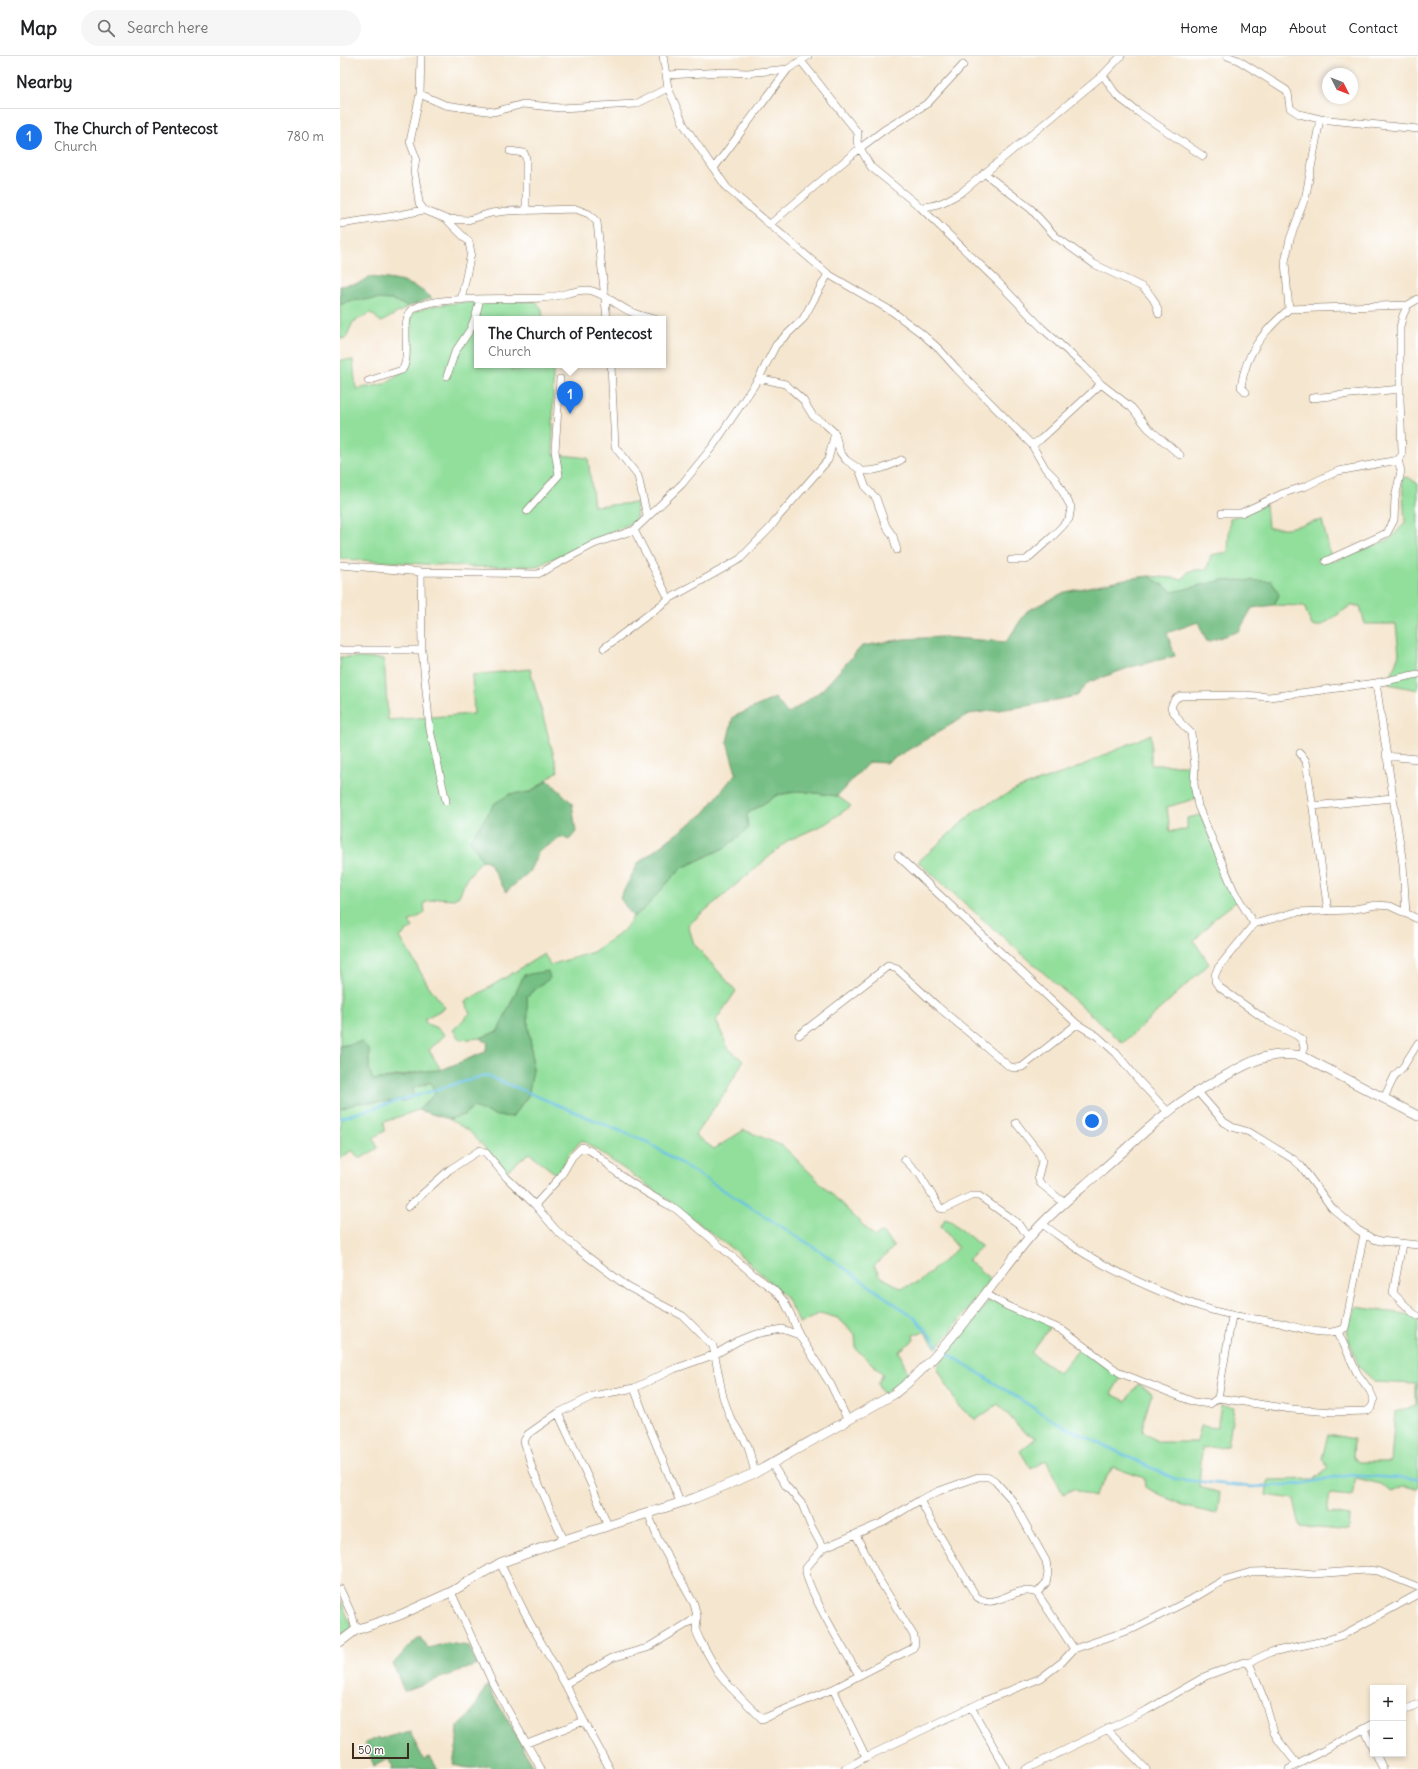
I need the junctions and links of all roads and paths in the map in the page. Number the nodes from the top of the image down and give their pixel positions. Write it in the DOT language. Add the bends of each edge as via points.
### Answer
graph roads {
  1 [pos="421,56"];
  2 [pos="663,56"];
  3 [pos="1121,56"];
  4 [pos="1227,56"];
  5 [pos="804,58"];
  6 [pos="963,65"];
  7 [pos="788,69"];
  8 [pos="1103,74"];
  9 [pos="667,75"];
  10 [pos="668,88"];
  11 [pos="420,94"];
  12 [pos="1320,119"];
  13 [pos="1418,129"];
  14 [pos="860,148"];
  15 [pos="510,151"];
  16 [pos="1203,156"];
  17 [pos="714,168"];
  18 [pos="984,173"];
  19 [pos="920,207"];
  20 [pos="424,210"];
  21 [pos="526,211"];
  22 [pos="446,219"];
  23 [pos="340,224"];
  24 [pos="769,225"];
  25 [pos="828,274"];
  26 [pos="605,297"];
  27 [pos="480,299"];
  28 [pos="460,300"];
  29 [pos="1418,300"];
  30 [pos="1408,305"];
  31 [pos="1288,309"];
  32 [pos="1159,314"];
  33 [pos="475,316"];
  34 [pos="607,316"];
  35 [pos="644,316"];
  36 [pos="474,318"];
  37 [pos="611,368"];
  38 [pos="447,376"];
  39 [pos="759,378"];
  40 [pos="560,379"];
  41 [pos="368,381"];
  42 [pos="1102,384"];
  43 [pos="1400,389"];
  44 [pos="1246,392"];
  45 [pos="1312,398"];
  46 [pos="835,433"];
  47 [pos="1032,445"];
  48 [pos="1180,455"];
  49 [pos="901,460"];
  50 [pos="1398,460"];
  51 [pos="860,471"];
  52 [pos="527,511"];
  53 [pos="1222,513"];
  54 [pos="647,516"];
  55 [pos="634,530"];
  56 [pos="897,550"];
  57 [pos="1011,560"];
  58 [pos="1326,561"];
  59 [pos="340,565"];
  60 [pos="421,572"];
  61 [pos="669,599"];
  62 [pos="604,648"];
  63 [pos="340,650"];
  64 [pos="422,650"];
  65 [pos="1418,674"];
  66 [pos="1376,684"];
  67 [pos="1300,753"];
  68 [pos="1386,756"];
  69 [pos="1418,759"];
  70 [pos="1392,798"];
  71 [pos="446,801"];
  72 [pos="1313,806"];
  73 [pos="898,856"];
  74 [pos="1328,911"];
  75 [pos="1406,914"];
  76 [pos="1418,919"];
  77 [pos="1254,924"];
  78 [pos="1077,1024"];
  79 [pos="799,1035"];
  80 [pos="1418,1043"];
  81 [pos="1302,1056"];
  82 [pos="1197,1091"];
  83 [pos="1384,1098"];
  84 [pos="1168,1112"];
  85 [pos="1418,1116"];
  86 [pos="1016,1124"];
  87 [pos="904,1159"];
  88 [pos="1063,1202"];
  89 [pos="535,1205"];
  90 [pos="408,1207"];
  91 [pos="1042,1224"];
  92 [pos="1364,1234"];
  93 [pos="1029,1238"];
  94 [pos="1402,1244"];
  95 [pos="1418,1245"];
  96 [pos="986,1294"];
  97 [pos="1232,1316"];
  98 [pos="1418,1316"];
  99 [pos="1338,1332"];
  100 [pos="798,1335"];
  101 [pos="716,1354"];
  102 [pos="634,1388"];
  103 [pos="1218,1398"];
  104 [pos="558,1413"];
  105 [pos="848,1421"];
  106 [pos="772,1464"];
  107 [pos="755,1473"];
  108 [pos="920,1500"];
  109 [pos="680,1502"];
  110 [pos="648,1513"];
  111 [pos="608,1526"];
  112 [pos="856,1535"];
  113 [pos="564,1540"];
  114 [pos="823,1548"];
  115 [pos="500,1563"];
  116 [pos="1418,1587"];
  117 [pos="340,1589"];
  118 [pos="451,1592"];
  119 [pos="1037,1592"];
  120 [pos="1418,1594"];
  121 [pos="697,1616"];
  122 [pos="356,1630"];
  123 [pos="340,1642"];
  124 [pos="1074,1649"];
  125 [pos="1248,1663"];
  126 [pos="859,1675"];
  127 [pos="565,1684"];
  128 [pos="833,1689"];
  129 [pos="1418,1704"];
  130 [pos="971,1707"];
  131 [pos="1406,1710"];
  132 [pos="584,1720"];
  133 [pos="1370,1726"];
  134 [pos="1364,1729"];
  135 [pos="1107,1730"];
  136 [pos="1370,1742"];
  137 [pos="527,1743"];
  138 [pos="866,1756"];
  139 [pos="1377,1757"];
  140 [pos="1297,1764"];
  141 [pos="541,1769"];
  142 [pos="610,1769"];
  143 [pos="845,1769"];
  144 [pos="1006,1769"];
  145 [pos="1026,1769"];
  146 [pos="1146,1769"];
  147 [pos="1289,1769"];
  148 [pos="1383,1769"];
  1 -- 11 [label="street"];
  2 -- 9 [label="street"];
  3 -- 8 [label="street"];
  4 -- 12 [label="street" via="1238,60 1286,90 1290,108 1300,114"];
  5 -- 7 [label="street"];
  5 -- 14 [label="street" via="858,133"];
  6 -- 14 [label="street" via="928,104 884,130"];
  7 -- 9 [label="street"];
  7 -- 17 [label="street"];
  8 -- 16 [label="street" via="1117,96"];
  8 -- 18 [label="street"];
  9 -- 10 [label="street"];
  10 -- 11 [label="street" via="636,104 560,108 523,104 494,112 445,105"];
  10 -- 17 [label="street" via="684,125"];
  11 -- 20 [label="street" via="410,142 416,158 414,171 419,203"];
  12 -- 13 [label="street"];
  12 -- 31 [label="street" via="1306,195 1290,239 1285,262"];
  14 -- 19 [label="street" via="871,167"];
  14 -- 24 [label="street"];
  15 -- 21 [label="street" via="524,153 526,158"];
  17 -- 24 [label="street" via="727,188"];
  18 -- 19 [label="street" via="962,192 943,203"];
  18 -- 32 [label="street" via="1030,209 1055,236 1094,264 1145,290 1156,302"];
  19 -- 42 [label="street"];
  20 -- 22 [label="street"];
  20 -- 23 [label="street"];
  21 -- 22 [label="street" via="491,213 468,220"];
  21 -- 26 [label="street" via="576,209 593,217 598,227"];
  22 -- 28 [label="street" via="469,242 471,253"];
  24 -- 25 [label="street"];
  25 -- 39 [label="street" via="803,319 776,345"];
  25 -- 47 [label="street" via="893,312 921,332"];
  26 -- 27 [label="street" via="588,290 544,298"];
  26 -- 34 [label="street"];
  26 -- 35 [label="street" via="631,312"];
  27 -- 28 [label="street"];
  27 -- 33 [label="street"];
  28 -- 41 [label="street" via="436,302 414,308 407,318 405,366 402,370"];
  29 -- 30 [label="street"];
  30 -- 31 [label="street"];
  30 -- 43 [label="street" via="1402,315 1400,327"];
  31 -- 44 [label="street" via="1267,329 1250,354 1243,371 1241,387"];
  36 -- 38 [label="street" via="470,330 455,352"];
  37 -- 54 [label="street" via="615,447 638,476"];
  39 -- 46 [label="street" via="785,384 792,389 813,416"];
  39 -- 54 [label="street" via="709,451 682,484"];
  40 -- 52 [label="street" via="555,451 559,476"];
  42 -- 47 [label="street"];
  42 -- 48 [label="street" via="1132,408 1148,428"];
  43 -- 45 [label="street"];
  43 -- 50 [label="street" via="1402,456"];
  46 -- 51 [label="street" via="840,452"];
  46 -- 61 [label="street" via="828,460 771,527 740,558"];
  47 -- 57 [label="street" via="1044,468 1055,478 1071,507 1070,519 1026,560"];
  49 -- 51 [label="street" via="888,467"];
  50 -- 53 [label="street" via="1338,471 1241,513"];
  50 -- 58 [label="street" via="1400,471 1394,520 1388,533"];
  51 -- 56 [label="street" via="866,488 880,506"];
  54 -- 55 [label="street"];
  55 -- 60 [label="street" via="594,544 538,574"];
  55 -- 61 [label="street"];
  59 -- 60 [label="street"];
  60 -- 64 [label="street"];
  61 -- 62 [label="street"];
  63 -- 64 [label="street"];
  64 -- 71 [label="street" via="430,730"];
  65 -- 66 [label="street"];
  66 -- 68 [label="street"];
  66 -- 77 [label="street" via="1269,697 1181,696 1173,702 1171,708 1175,715 1191,732 1198,806 1234,891"];
  67 -- 72 [label="street" via="1306,761"];
  68 -- 69 [label="street"];
  68 -- 70 [label="street"];
  70 -- 72 [label="street"];
  70 -- 75 [label="street" via="1403,864"];
  72 -- 74 [label="street"];
  73 -- 78 [label="street"];
  74 -- 75 [label="street" via="1376,905 1390,906"];
  74 -- 77 [label="street" via="1296,912"];
  75 -- 76 [label="street"];
  77 -- 81 [label="street" via="1221,962 1215,981 1219,987 1269,1022 1302,1040"];
  78 -- 79 [label="street" via="1022,1067 1010,1067 897,969 888,966"];
  78 -- 84 [label="street" via="1116,1053"];
  80 -- 83 [label="street" via="1395,1075"];
  81 -- 82 [label="street" via="1269,1055"];
  81 -- 83 [label="street"];
  82 -- 84 [label="street"];
  82 -- 92 [label="street" via="1224,1122 1249,1132 1293,1159 1332,1208"];
  83 -- 85 [label="street"];
  84 -- 88 [label="street"];
  86 -- 88 [label="street" via="1040,1154 1040,1183"];
  87 -- 93 [label="street" via="920,1175 940,1208 944,1209 971,1196 979,1196 1020,1225"];
  88 -- 91 [label="street"];
  89 -- 90 [label="street" via="507,1178 486,1152 480,1150 449,1170"];
  89 -- 100 [label="street" via="582,1147 592,1151 617,1172 676,1209 774,1290 784,1301"];
  89 -- 101 [label="street" via="556,1230 609,1274 683,1316 713,1346"];
  91 -- 93 [label="street"];
  91 -- 97 [label="street" via="1087,1255 1123,1274 1166,1293"];
  92 -- 94 [label="street" via="1381,1241"];
  92 -- 99 [label="street" via="1348,1321 1345,1328"];
  93 -- 96 [label="street"];
  94 -- 95 [label="street"];
  94 -- 98 [label="street" via="1393,1293"];
  96 -- 103 [label="street" via="1062,1330 1120,1373 1133,1379 1194,1402 1210,1404"];
  96 -- 105 [label="street" via="940,1351 908,1384"];
  97 -- 99 [label="street" via="1310,1330"];
  97 -- 103 [label="street"];
  99 -- 103 [label="street" via="1357,1373 1374,1400 1372,1407 1367,1411 1292,1409"];
  100 -- 101 [label="street" via="782,1330 756,1334"];
  100 -- 105 [label="street" via="831,1385"];
  101 -- 102 [label="street" via="674,1369"];
  101 -- 107 [label="street" via="723,1397 730,1417 748,1446"];
  102 -- 104 [label="street" via="593,1396"];
  102 -- 109 [label="street"];
  104 -- 111 [label="street"];
  104 -- 113 [label="street" via="528,1434 524,1441 533,1471"];
  105 -- 106 [label="street"];
  106 -- 107 [label="street"];
  106 -- 114 [label="street" via="802,1504"];
  107 -- 109 [label="street"];
  108 -- 112 [label="street" via="884,1522"];
  108 -- 119 [label="street" via="964,1577 982,1602 1023,1591"];
  108 -- 119 [label="street" via="978,1477 989,1477 995,1481 1012,1500 1046,1561 1046,1583"];
  109 -- 110 [label="street"];
  110 -- 111 [label="street"];
  110 -- 121 [label="street" via="658,1539 694,1604"];
  111 -- 113 [label="street"];
  112 -- 114 [label="street"];
  112 -- 126 [label="street" via="878,1578 914,1636 915,1644 913,1648"];
  113 -- 115 [label="street"];
  114 -- 126 [label="street" via="807,1566 805,1573 819,1604"];
  115 -- 118 [label="street"];
  115 -- 127 [label="street"];
  116 -- 124 [label="street" via="1366,1570 1314,1574 1251,1572 1224,1580 1135,1628"];
  117 -- 122 [label="street"];
  118 -- 122 [label="street" via="400,1615"];
  118 -- 137 [label="street" via="493,1684"];
  119 -- 124 [label="street"];
  120 -- 125 [label="street" via="1343,1634 1324,1641 1271,1652"];
  121 -- 127 [label="street" via="647,1648 612,1658"];
  121 -- 128 [label="street" via="696,1631 718,1672 760,1717 765,1719"];
  122 -- 123 [label="street"];
  124 -- 130 [label="street" via="1041,1678"];
  125 -- 135 [label="street" via="1244,1662 1206,1676"];
  125 -- 140 [label="street" via="1265,1702 1274,1733"];
  126 -- 128 [label="street"];
  127 -- 132 [label="street"];
  128 -- 138 [label="street"];
  129 -- 131 [label="street"];
  130 -- 138 [label="street"];
  130 -- 144 [label="street"];
  132 -- 137 [label="street"];
  132 -- 142 [label="street"];
  133 -- 134 [label="street"];
  134 -- 136 [label="street"];
  134 -- 140 [label="street"];
  135 -- 145 [label="street"];
  135 -- 146 [label="street"];
  137 -- 141 [label="street"];
  138 -- 143 [label="street"];
  139 -- 148 [label="street"];
  140 -- 147 [label="street"];
}
